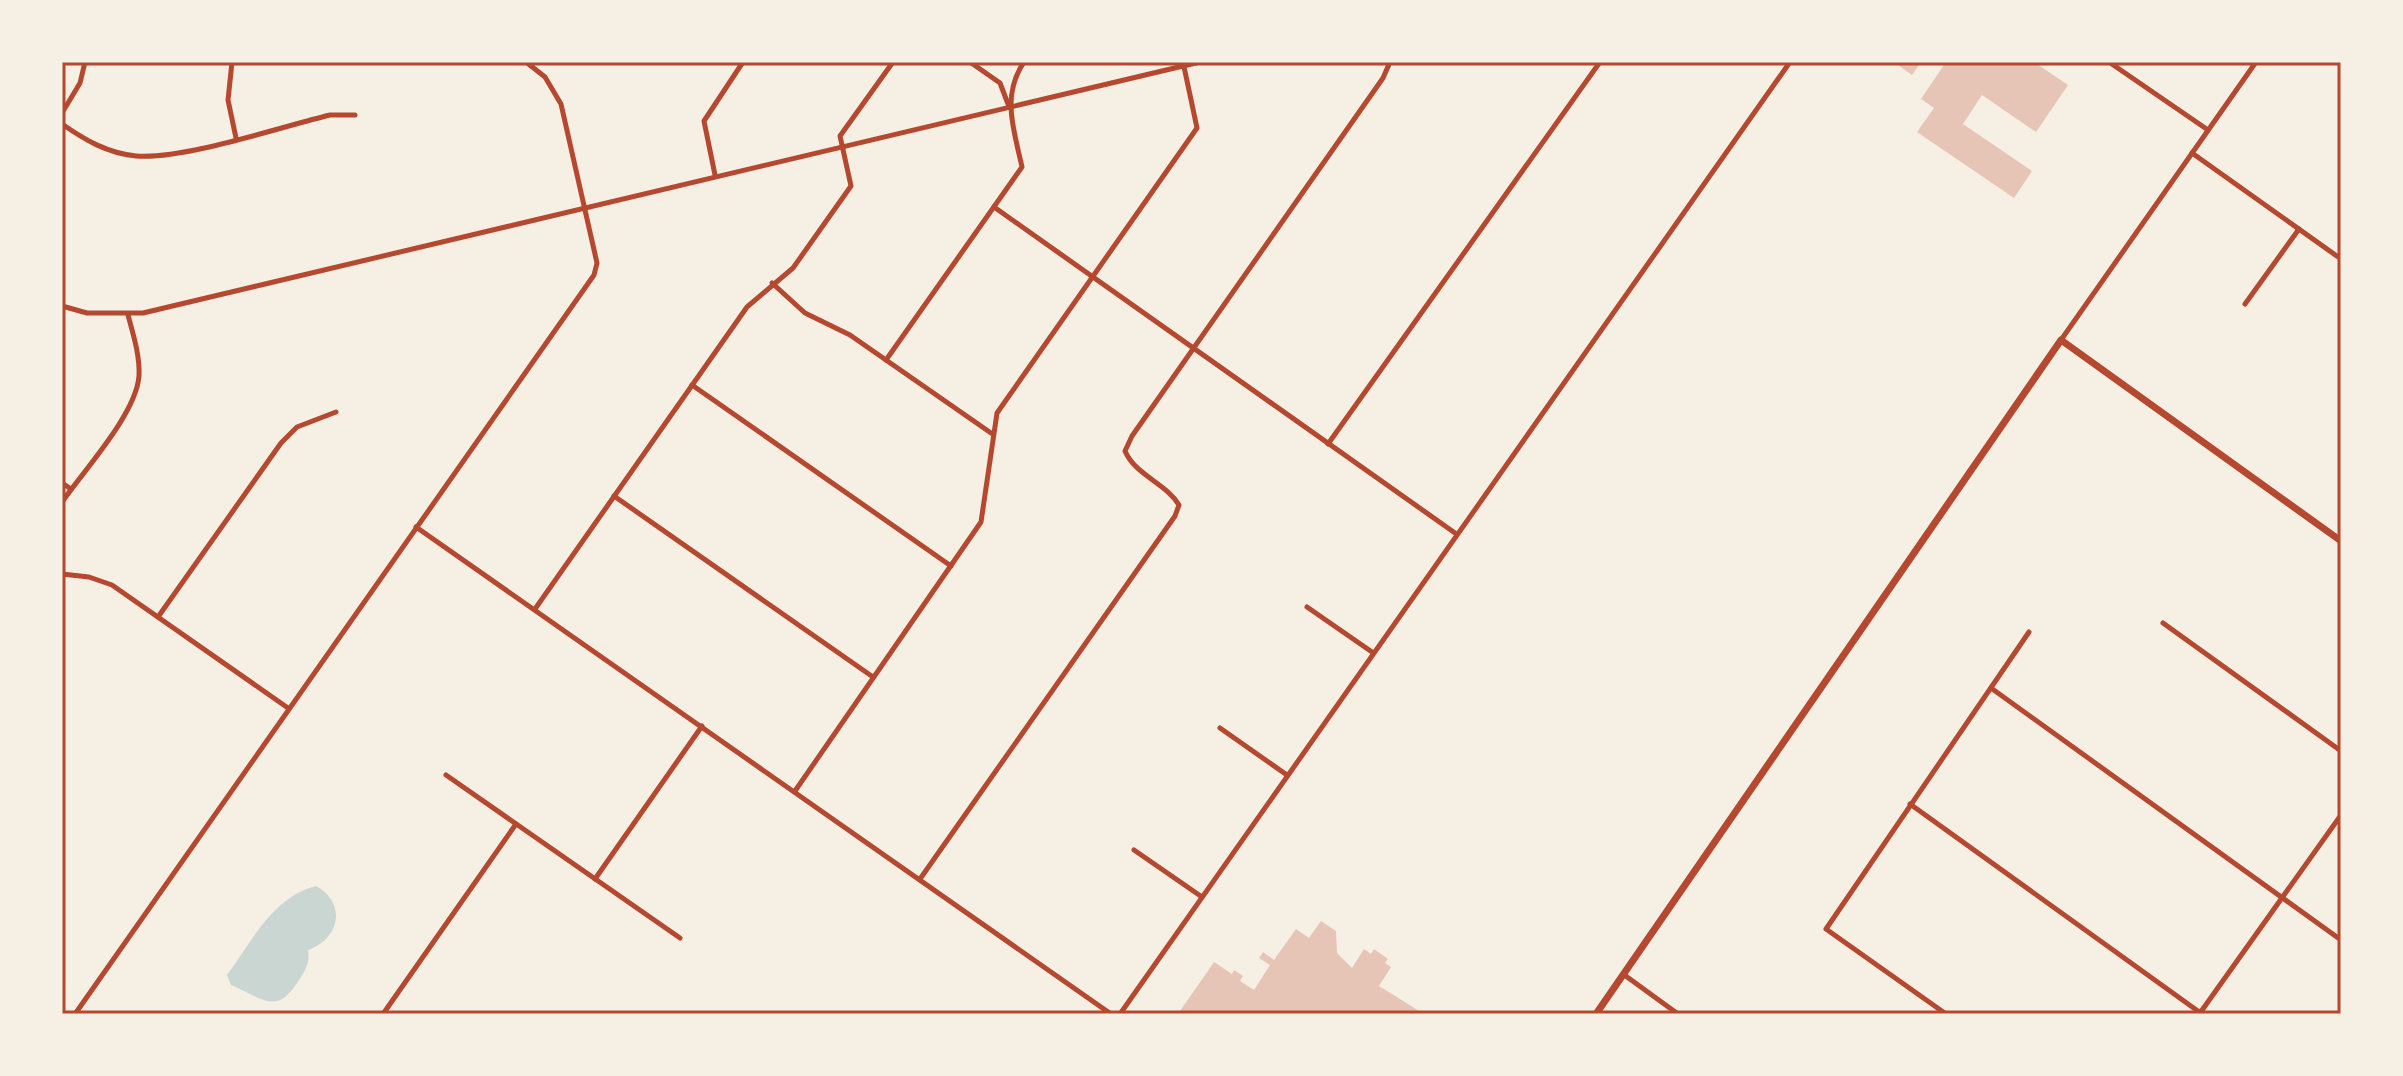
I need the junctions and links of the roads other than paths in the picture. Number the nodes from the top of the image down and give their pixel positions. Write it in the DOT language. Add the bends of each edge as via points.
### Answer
graph roads {
  1 [pos="85,62"];
  2 [pos="232,62"];
  3 [pos="526,62"];
  4 [pos="743,62"];
  5 [pos="893,62"];
  6 [pos="970,62"];
  7 [pos="1024,62"];
  8 [pos="1200,62"];
  9 [pos="1390,62"];
  10 [pos="1600,62"];
  11 [pos="1790,62"];
  12 [pos="2109,62"];
  13 [pos="2256,62"];
  14 [pos="1183,64"];
  15 [pos="1009,105"];
  16 [pos="62,113"];
  17 [pos="355,115"];
  18 [pos="62,124"];
  19 [pos="2208,130"];
  20 [pos="236,138"];
  21 [pos="841,146"];
  22 [pos="2192,153"];
  23 [pos="715,175"];
  24 [pos="585,205"];
  25 [pos="994,207"];
  26 [pos="2299,229"];
  27 [pos="2341,259"];
  28 [pos="1092,277"];
  29 [pos="772,283"];
  30 [pos="2245,304"];
  31 [pos="62,306"];
  32 [pos="128,315"];
  33 [pos="2061,340"];
  34 [pos="1192,348"];
  35 [pos="886,360"];
  36 [pos="692,385"];
  37 [pos="336,412"];
  38 [pos="991,433"];
  39 [pos="1328,444"];
  40 [pos="62,483"];
  41 [pos="71,489"];
  42 [pos="614,496"];
  43 [pos="62,502"];
  44 [pos="416,527"];
  45 [pos="1455,533"];
  46 [pos="2341,541"];
  47 [pos="951,566"];
  48 [pos="62,574"];
  49 [pos="1307,607"];
  50 [pos="535,609"];
  51 [pos="158,617"];
  52 [pos="2163,623"];
  53 [pos="2029,632"];
  54 [pos="1372,652"];
  55 [pos="873,677"];
  56 [pos="1991,688"];
  57 [pos="288,708"];
  58 [pos="702,726"];
  59 [pos="1220,728"];
  60 [pos="2341,751"];
  61 [pos="446,775"];
  62 [pos="1287,775"];
  63 [pos="795,791"];
  64 [pos="1910,804"];
  65 [pos="2341,815"];
  66 [pos="516,824"];
  67 [pos="1134,850"];
  68 [pos="595,879"];
  69 [pos="920,879"];
  70 [pos="1202,897"];
  71 [pos="2282,897"];
  72 [pos="680,938"];
  73 [pos="2341,940"];
  74 [pos="1623,974"];
  75 [pos="2200,1013"];
  76 [pos="75,1014"];
  77 [pos="383,1014"];
  78 [pos="1111,1014"];
  79 [pos="1120,1014"];
  80 [pos="1596,1014"];
  81 [pos="1678,1014"];
  82 [pos="1946,1014"];
  1 -- 16 [label="street" via="80,83"];
  2 -- 20 [label="street" via="228,100"];
  3 -- 24 [label="street" via="557,93"];
  4 -- 23 [label="street" via="704,121"];
  5 -- 21 [label="street" via="840,136"];
  6 -- 15 [label="street" via="1000,83"];
  7 -- 15 [label="street" via="1012,79"];
  8 -- 14 [label="street"];
  9 -- 34 [label="street"];
  10 -- 39 [label="street"];
  11 -- 45 [label="street"];
  12 -- 19 [label="street"];
  13 -- 19 [label="street"];
  14 -- 15 [label="street"];
  14 -- 28 [label="street" via="1197,128"];
  15 -- 21 [label="street"];
  15 -- 25 [label="street" via="1022,167"];
  17 -- 20 [label="street" via="330,115"];
  18 -- 20 [label="street" via="96,145 135,156 171,154"];
  19 -- 22 [label="street"];
  21 -- 23 [label="street"];
  21 -- 29 [label="street" via="851,186 793,268"];
  22 -- 26 [label="street"];
  22 -- 33 [label="street"];
  23 -- 24 [label="street"];
  24 -- 32 [label="street"];
  24 -- 44 [label="street" via="597,263 594,275"];
  25 -- 28 [label="street"];
  25 -- 35 [label="street"];
  26 -- 27 [label="street"];
  26 -- 30 [label="street"];
  28 -- 34 [label="street"];
  28 -- 38 [label="street" via="997,413"];
  29 -- 35 [label="street" via="805,313"];
  29 -- 36 [label="street" via="747,307"];
  31 -- 32 [label="street"];
  32 -- 41 [label="street" via="138,357 137,388"];
  33 -- 46 [label="street"];
  33 -- 74 [label="street"];
  34 -- 39 [label="street"];
  34 -- 69 [label="street" via="1125,451 1129,461 1173,496 1179,505 1175,516"];
  35 -- 38 [label="street"];
  36 -- 42 [label="street"];
  36 -- 47 [label="street"];
  37 -- 51 [label="street" via="297,427 281,443"];
  38 -- 47 [label="street" via="984,513"];
  39 -- 45 [label="street"];
  40 -- 41 [label="street"];
  41 -- 43 [label="street"];
  42 -- 50 [label="street"];
  42 -- 55 [label="street"];
  44 -- 50 [label="street"];
  44 -- 57 [label="street"];
  45 -- 54 [label="street"];
  47 -- 55 [label="street"];
  48 -- 51 [label="street" via="103,581"];
  49 -- 54 [label="street"];
  50 -- 58 [label="street"];
  51 -- 57 [label="street"];
  52 -- 60 [label="street"];
  53 -- 56 [label="street"];
  54 -- 62 [label="street"];
  55 -- 63 [label="street"];
  56 -- 64 [label="street"];
  56 -- 71 [label="street"];
  57 -- 76 [label="street"];
  58 -- 63 [label="street"];
  58 -- 68 [label="street"];
  59 -- 62 [label="street"];
  61 -- 66 [label="street"];
  62 -- 70 [label="street"];
  63 -- 69 [label="street"];
  64 -- 75 [label="street"];
  64 -- 82 [label="street" via="1826,929"];
  65 -- 71 [label="street"];
  66 -- 68 [label="street"];
  66 -- 77 [label="street"];
  67 -- 70 [label="street"];
  68 -- 72 [label="street"];
  69 -- 78 [label="street"];
  70 -- 79 [label="street"];
  71 -- 73 [label="street"];
  71 -- 75 [label="street"];
  74 -- 80 [label="street"];
  74 -- 81 [label="street"];
}
